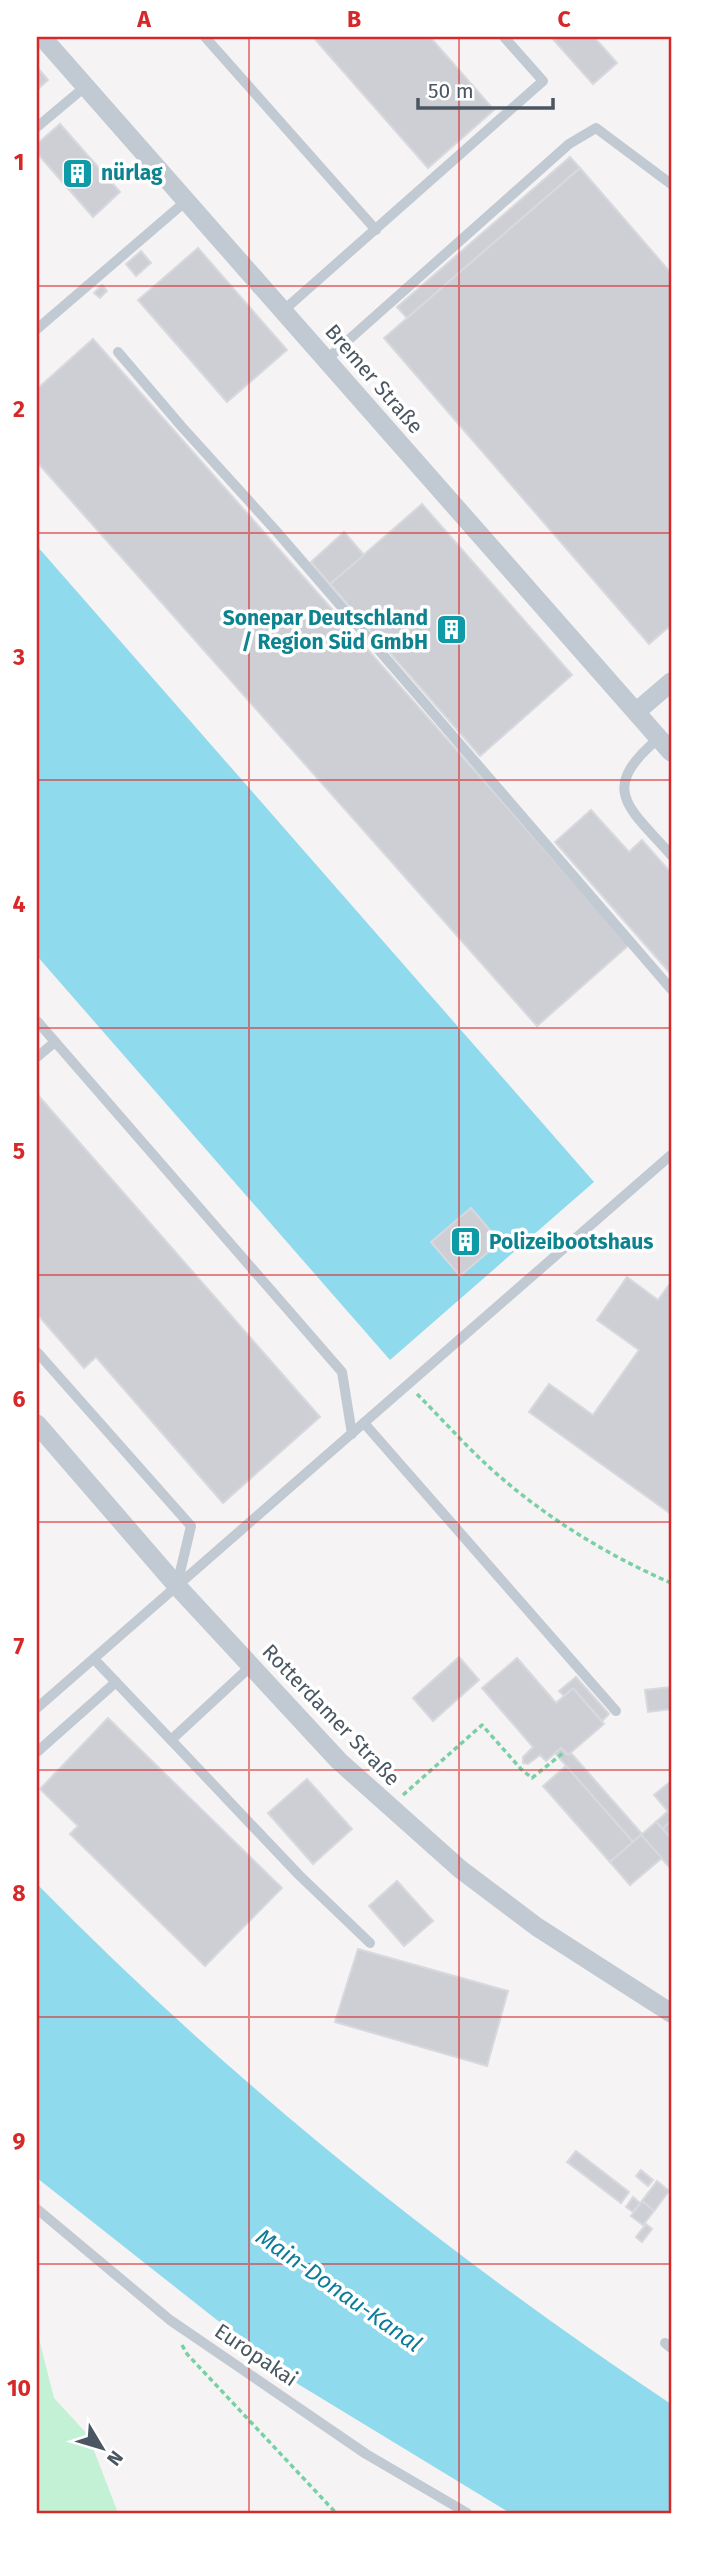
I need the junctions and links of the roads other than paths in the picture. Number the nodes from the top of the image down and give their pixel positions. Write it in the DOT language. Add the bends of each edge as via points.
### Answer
graph roads {
  1 [pos="42,37"];
  2 [pos="205,37"];
  3 [pos="504,37"];
  4 [pos="86,86"];
  5 [pos="37,127"];
  6 [pos="671,184"];
  7 [pos="186,201"];
  8 [pos="376,230"];
  9 [pos="284,310"];
  10 [pos="37,329"];
  11 [pos="118,352"];
  12 [pos="327,359"];
  13 [pos="671,681"];
  14 [pos="636,712"];
  15 [pos="665,745"];
  16 [pos="671,855"];
  17 [pos="671,989"];
  18 [pos="37,1021"];
  19 [pos="55,1042"];
  20 [pos="37,1057"];
  21 [pos="671,1155"];
  22 [pos="37,1352"];
  23 [pos="364,1423"];
  24 [pos="37,1424"];
  25 [pos="352,1434"];
  26 [pos="177,1586"];
  27 [pos="94,1659"];
  28 [pos="251,1666"];
  29 [pos="116,1682"];
  30 [pos="37,1708"];
  31 [pos="616,1711"];
  32 [pos="171,1740"];
  33 [pos="37,1752"];
  34 [pos="370,1943"];
  35 [pos="671,2013"];
  36 [pos="37,2209"];
  37 [pos="467,2513"];
  1 -- 4 [label="street, Bremer Straße"];
  2 -- 8 [label="lane"];
  3 -- 8 [label="lane" via="543,81"];
  4 -- 5 [label="lane"];
  4 -- 7 [label="street, Bremer Straße"];
  6 -- 12 [label="lane" via="596,128 569,144"];
  7 -- 9 [label="street, Bremer Straße"];
  7 -- 10 [label="lane"];
  8 -- 9 [label="lane"];
  9 -- 12 [label="street, Bremer Straße"];
  11 -- 17 [label="lane"];
  12 -- 14 [label="street, Bremer Straße"];
  13 -- 14 [label="street"];
  14 -- 15 [label="street, Bremer Straße"];
  15 -- 16 [label="lane" via="641,754 623,788 625,801"];
  18 -- 19 [label="lane"];
  19 -- 20 [label="lane"];
  19 -- 25 [label="lane" via="342,1372"];
  21 -- 23 [label="lane"];
  22 -- 26 [label="lane" via="191,1527"];
  23 -- 25 [label="lane"];
  23 -- 31 [label="lane"];
  24 -- 26 [label="street, Rotterdamer Straße"];
  25 -- 26 [label="lane"];
  26 -- 27 [label="lane"];
  26 -- 28 [label="street, Rotterdamer Straße"];
  27 -- 29 [label="lane"];
  27 -- 30 [label="lane"];
  28 -- 32 [label="lane"];
  28 -- 35 [label="street, Rotterdamer Straße" via="339,1762 460,1869 537,1927"];
  29 -- 32 [label="lane"];
  29 -- 33 [label="lane"];
  32 -- 34 [label="lane"];
  36 -- 37 [label="lane, Europakai" via="170,2320 366,2454"];
}
